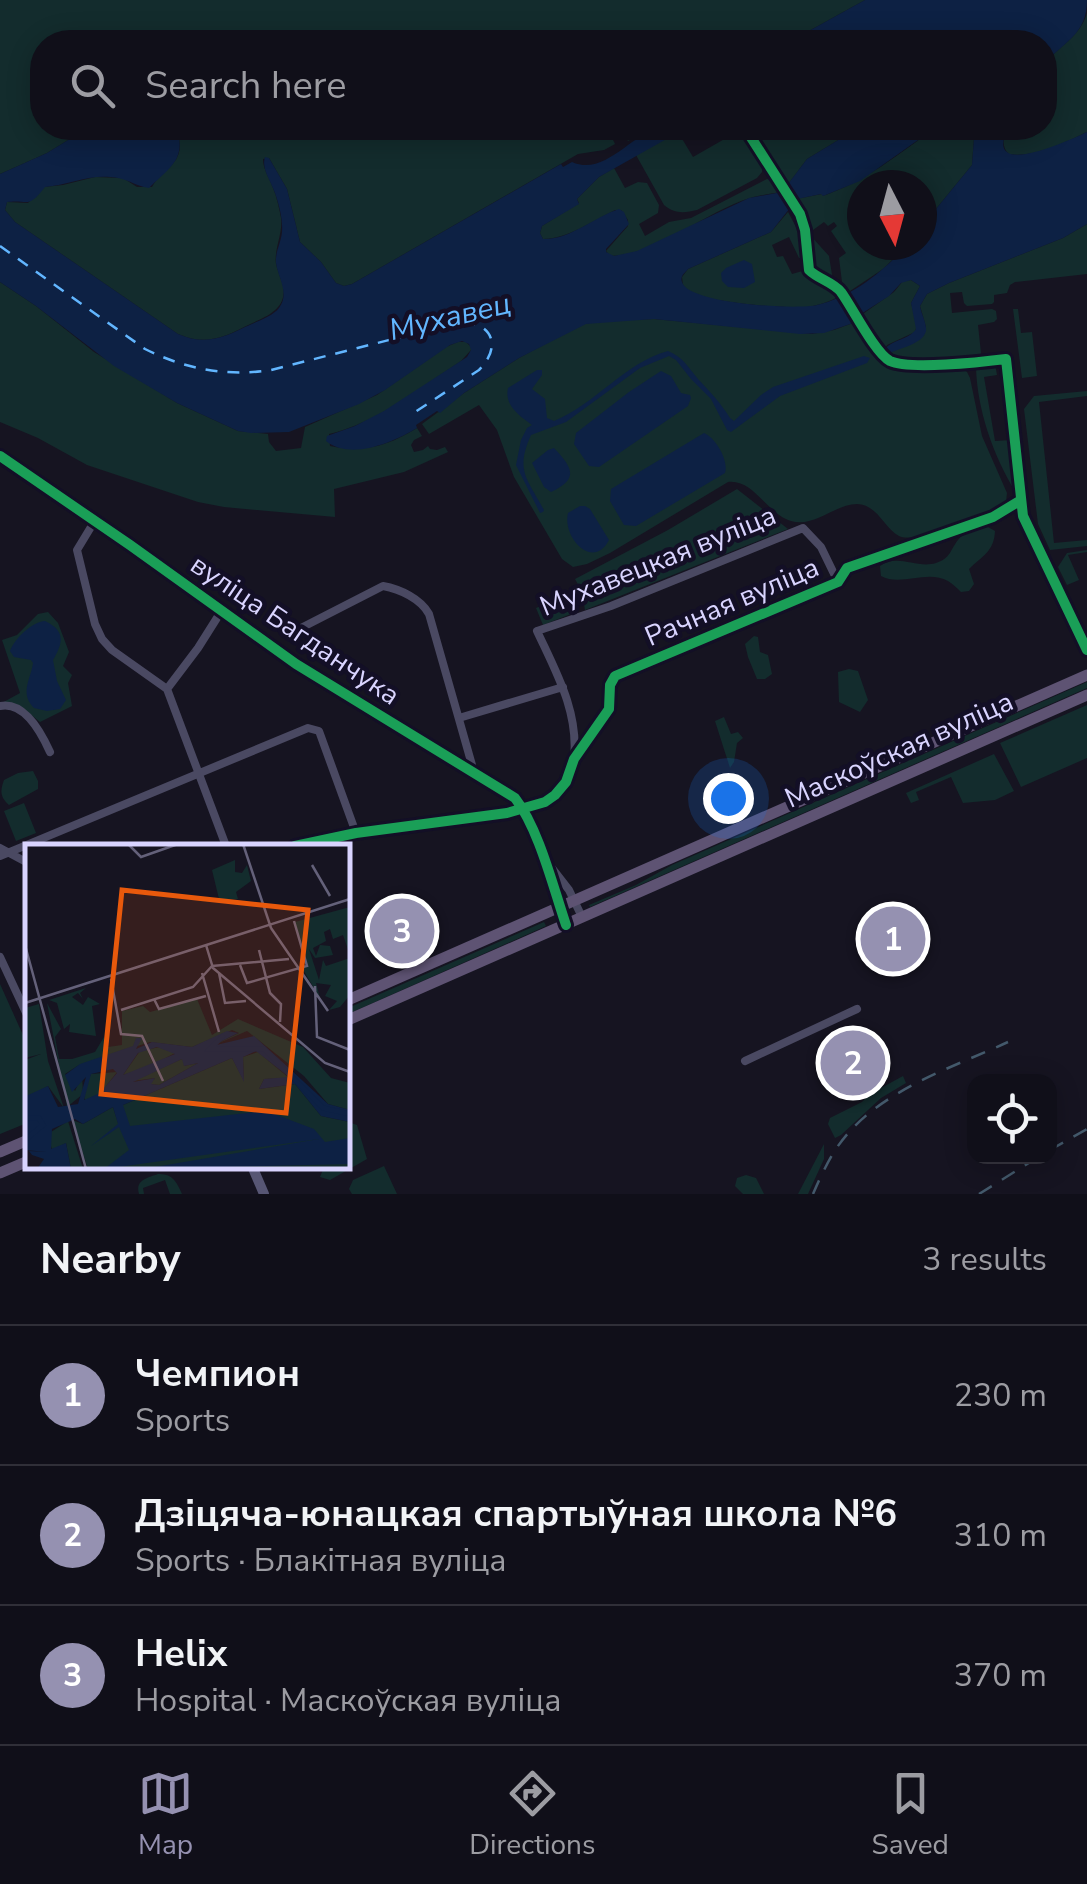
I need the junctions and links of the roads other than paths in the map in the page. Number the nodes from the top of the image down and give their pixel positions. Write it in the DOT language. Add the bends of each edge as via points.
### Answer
graph roads {
  1 [pos="753,140"];
  2 [pos="0,456"];
  3 [pos="1021,500"];
  4 [pos="94,522"];
  5 [pos="838,582"];
  6 [pos="222,610"];
  7 [pos="299,629"];
  8 [pos="1087,650"];
  9 [pos="1087,675"];
  10 [pos="563,686"];
  11 [pos="167,689"];
  12 [pos="1087,695"];
  13 [pos="0,706"];
  14 [pos="459,718"];
  15 [pos="50,752"];
  16 [pos="574,759"];
  17 [pos="200,771"];
  18 [pos="474,772"];
  19 [pos="523,810"];
  20 [pos="356,833"];
  21 [pos="225,844"];
  22 [pos="304,844"];
  23 [pos="3,852"];
  24 [pos="542,856"];
  25 [pos="574,901"];
  26 [pos="560,907"];
  27 [pos="582,917"];
  28 [pos="566,925"];
  29 [pos="0,957"];
  30 [pos="350,999"];
  31 [pos="857,1010"];
  32 [pos="25,1011"];
  33 [pos="350,1019"];
  34 [pos="745,1061"];
  35 [pos="25,1141"];
  36 [pos="0,1152"];
  37 [pos="25,1162"];
  38 [pos="253,1169"];
  39 [pos="0,1173"];
  40 [pos="264,1194"];
  1 -- 3 [label="street" via="795,207 810,270 840,291 890,361 1006,360"];
  2 -- 4 [label="street, вуліца Багданчука"];
  3 -- 5 [label="street, Рачная вуліца" via="993,517 847,568"];
  3 -- 8 [label="street"];
  4 -- 6 [label="street, вуліца Багданчука"];
  4 -- 11 [label="street" via="77,550 100,634"];
  5 -- 10 [label="street, Мухавецкая вуліца" via="803,528 537,631"];
  5 -- 16 [label="street, Рачная вуліца" via="615,676 610,708"];
  6 -- 11 [label="street"];
  6 -- 18 [label="street, вуліца Багданчука" via="296,664"];
  7 -- 14 [label="street" via="384,586 422,603"];
  9 -- 25 [label="main road, Маскоўская вуліца"];
  10 -- 14 [label="street"];
  10 -- 16 [label="street, Мухавецкая вуліца" via="575,728"];
  11 -- 17 [label="street"];
  12 -- 27 [label="main road, Маскоўская вуліца"];
  13 -- 15 [label="street" via="17,706"];
  14 -- 18 [label="street"];
  16 -- 19 [label="street, Рачная вуліца" via="556,795"];
  17 -- 20 [label="street" via="314,728"];
  17 -- 21 [label="street"];
  17 -- 23 [label="street"];
  18 -- 19 [label="street, вуліца Багданчука"];
  19 -- 20 [label="street"];
  19 -- 24 [label="street, вуліца Багданчука"];
  20 -- 22 [label="street"];
  24 -- 25 [label="street, вуліца Багданчука"];
  24 -- 26 [label="street, вуліца Багданчука"];
  25 -- 26 [label="main road, Маскоўская вуліца"];
  25 -- 27 [label="street, вуліца Багданчука"];
  26 -- 28 [label="street, вуліца Багданчука"];
  26 -- 30 [label="main road, Маскоўская вуліца"];
  27 -- 28 [label="main road, Маскоўская вуліца"];
  28 -- 33 [label="main road, Маскоўская вуліца"];
  29 -- 32 [label="street"];
  31 -- 34 [label="street"];
  35 -- 36 [label="main road"];
  37 -- 39 [label="main road"];
  38 -- 40 [label="main road"];
}
